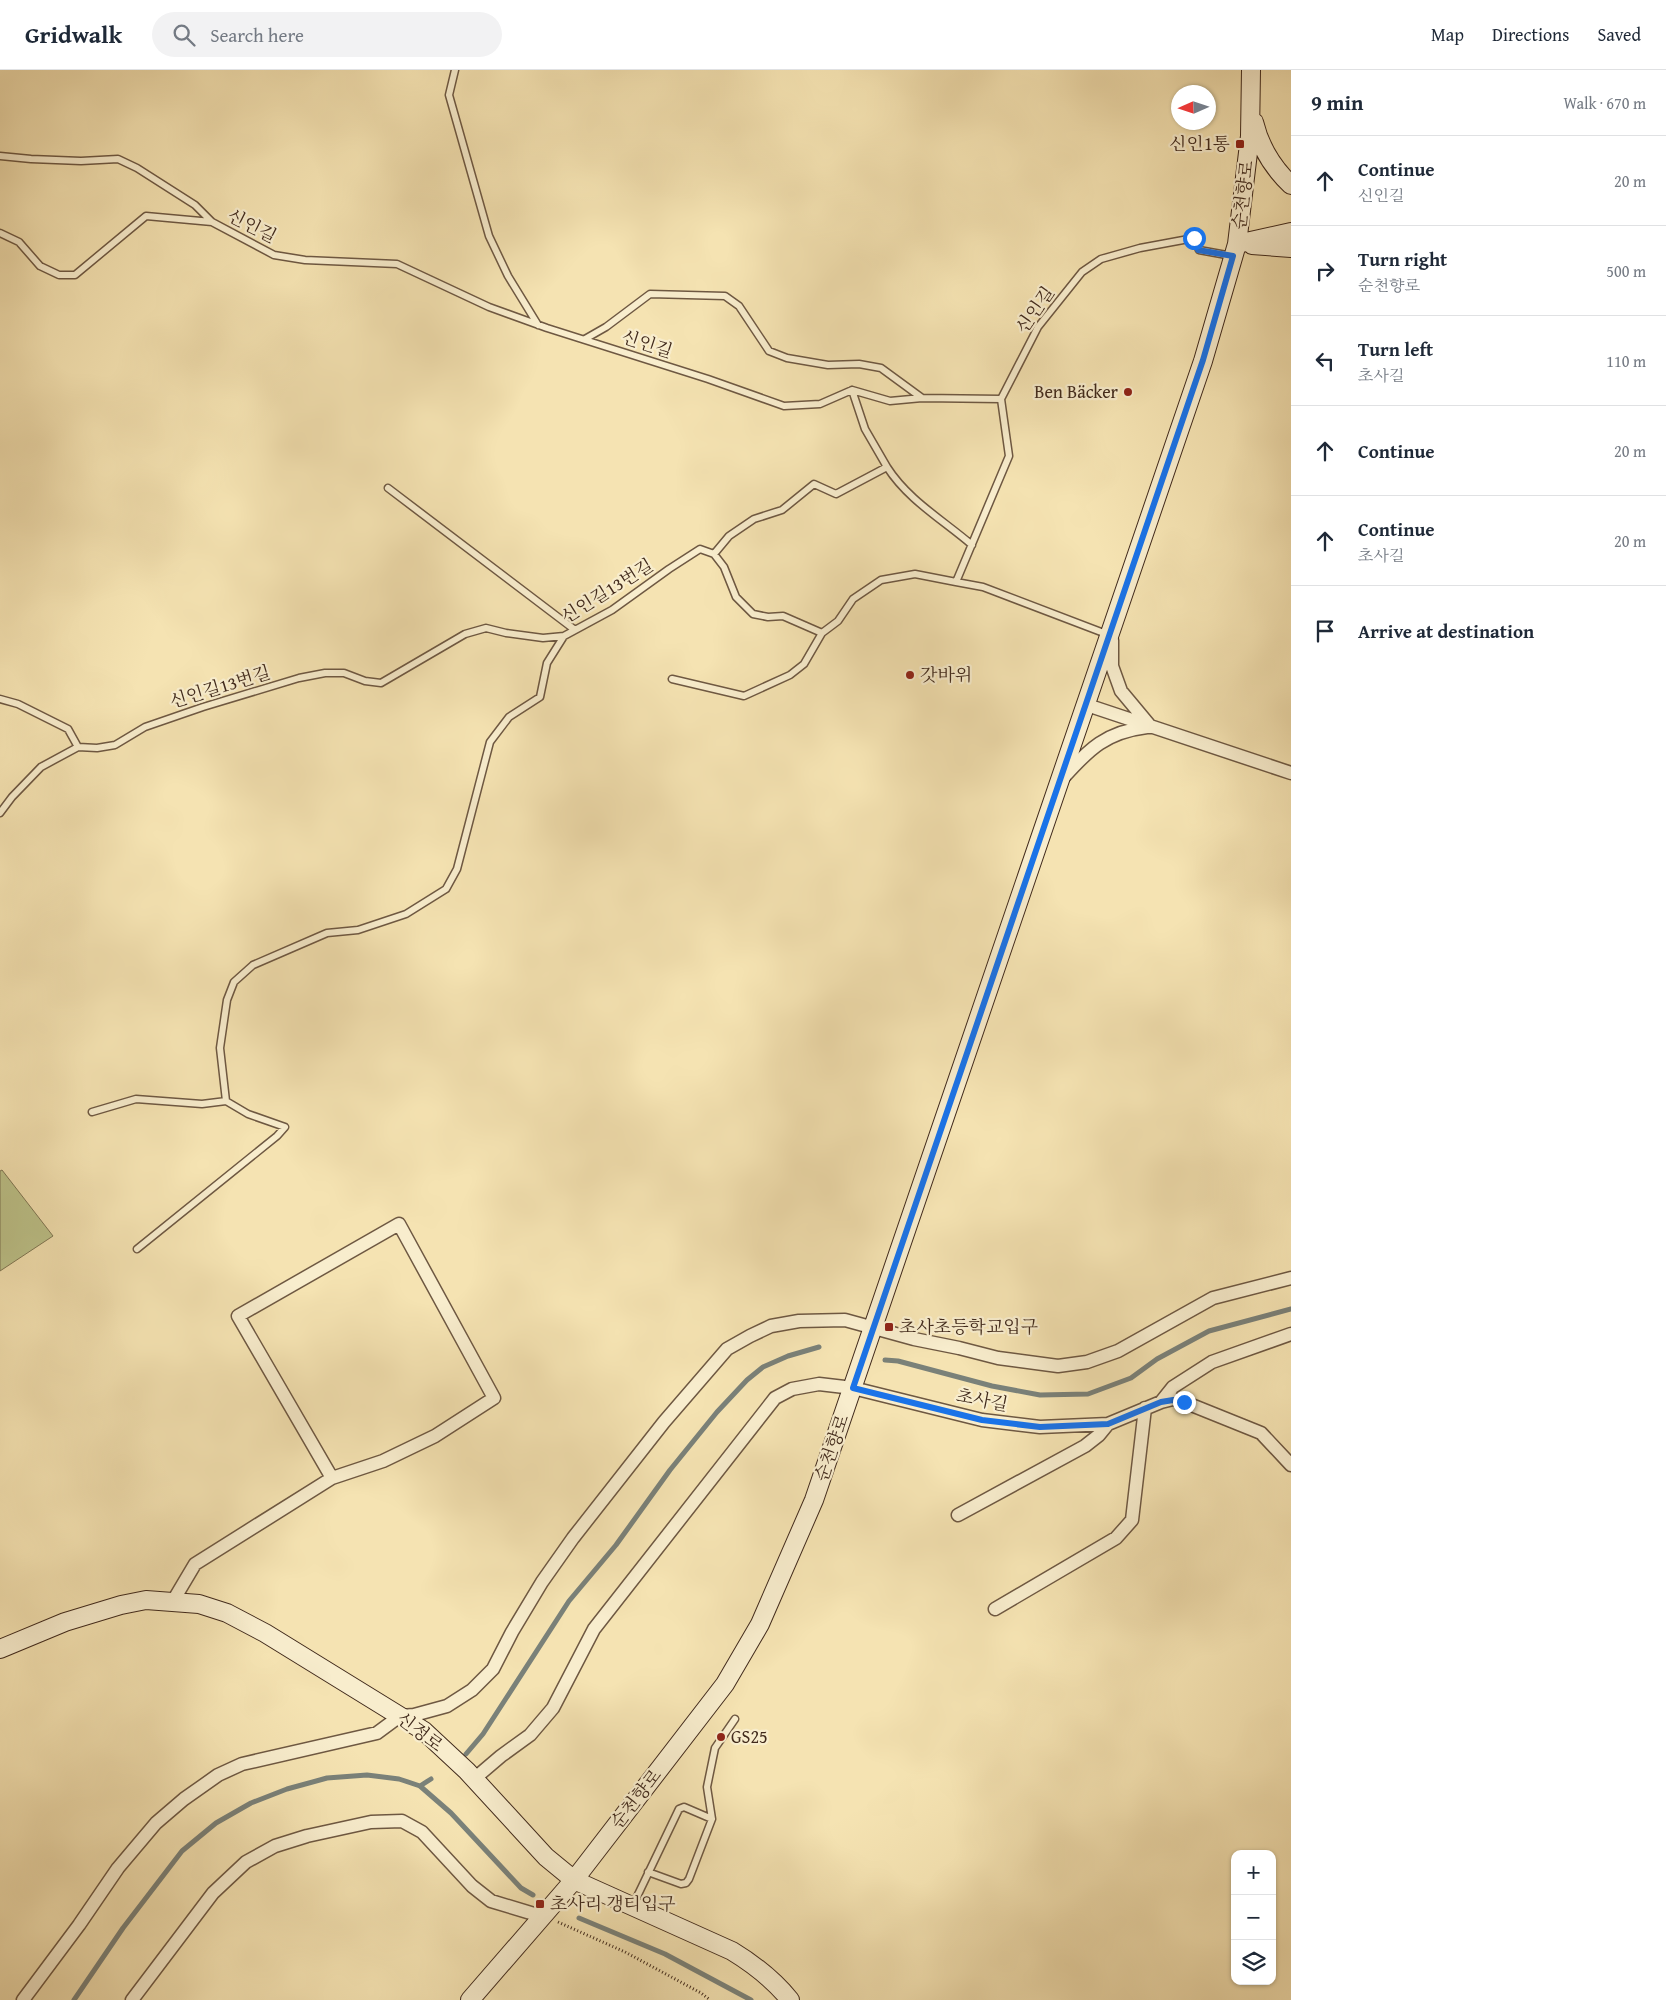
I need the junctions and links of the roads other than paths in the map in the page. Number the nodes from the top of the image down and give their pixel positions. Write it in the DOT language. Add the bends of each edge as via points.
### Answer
graph roads {
  1 [pos="455,70"];
  2 [pos="1250,70"];
  3 [pos="1250,105"];
  4 [pos="0,156"];
  5 [pos="1291,185"];
  6 [pos="212,222"];
  7 [pos="1291,232"];
  8 [pos="0,233"];
  9 [pos="1291,248"];
  10 [pos="1235,250"];
  11 [pos="538,325"];
  12 [pos="585,339"];
  13 [pos="852,390"];
  14 [pos="922,398"];
  15 [pos="1001,399"];
  16 [pos="887,467"];
  17 [pos="388,488"];
  18 [pos="972,545"];
  19 [pos="714,554"];
  20 [pos="956,582"];
  21 [pos="575,630"];
  22 [pos="1111,632"];
  23 [pos="822,633"];
  24 [pos="564,636"];
  25 [pos="672,679"];
  26 [pos="0,699"];
  27 [pos="1087,705"];
  28 [pos="1151,727"];
  29 [pos="78,747"];
  30 [pos="1291,773"];
  31 [pos="1061,780"];
  32 [pos="0,814"];
  33 [pos="226,1101"];
  34 [pos="92,1112"];
  35 [pos="137,1250"];
  36 [pos="1291,1278"];
  37 [pos="874,1328"];
  38 [pos="1291,1334"];
  39 [pos="853,1388"];
  40 [pos="1161,1402"];
  41 [pos="1146,1408"];
  42 [pos="1108,1424"];
  43 [pos="1291,1465"];
  44 [pos="332,1478"];
  45 [pos="958,1515"];
  46 [pos="173,1601"];
  47 [pos="995,1609"];
  48 [pos="0,1649"];
  49 [pos="400,1716"];
  50 [pos="735,1719"];
  51 [pos="474,1780"];
  52 [pos="712,1819"];
  53 [pos="648,1872"];
  54 [pos="574,1880"];
  55 [pos="632,1906"];
  56 [pos="544,1917"];
  57 [pos="23,2000"];
  58 [pos="132,2000"];
  59 [pos="470,2000"];
  60 [pos="790,2000"];
  1 -- 11 [label="lane" via="449,95 489,236 508,276"];
  2 -- 3 [label="main road, 순천향로"];
  3 -- 5 [label="main road" via="1266,155"];
  3 -- 10 [label="main road, 순천향로" via="1250,136"];
  4 -- 6 [label="lane, 신인길" via="81,161 118,159 196,205"];
  6 -- 8 [label="lane" via="146,216 75,275 59,275 40,266 19,242"];
  6 -- 11 [label="lane, 신인길" via="274,255 305,260 397,264 488,307"];
  7 -- 10 [label="main road"];
  9 -- 10 [label="main road"];
  10 -- 15 [label="lane, 신인길" via="1198,250 1194,238 1101,259 1082,272 1038,327"];
  10 -- 22 [label="main road, 순천향로" via="1203,360"];
  11 -- 12 [label="lane, 신인길"];
  12 -- 13 [label="lane, 신인길" via="784,406 820,404"];
  12 -- 14 [label="lane" via="650,294 725,296 739,306 769,351 787,358 828,365 860,364 881,368"];
  13 -- 14 [label="lane" via="890,401"];
  13 -- 16 [label="lane" via="865,429"];
  14 -- 15 [label="lane"];
  15 -- 18 [label="lane" via="1009,456"];
  16 -- 18 [label="lane" via="910,497"];
  16 -- 19 [label="lane" via="836,494 814,484 782,510 754,519 729,536"];
  17 -- 21 [label="lane"];
  18 -- 20 [label="lane"];
  19 -- 21 [label="lane, 신인길13번길" via="700,550 612,610"];
  19 -- 23 [label="lane" via="724,567 736,597 753,614 782,616"];
  20 -- 22 [label="lane" via="983,587"];
  20 -- 23 [label="lane" via="915,574 881,580 853,599 838,621"];
  21 -- 24 [label="lane, 신인길13번길"];
  22 -- 27 [label="main road, 순천향로"];
  22 -- 28 [label="street" via="1112,666 1121,691"];
  23 -- 25 [label="lane" via="804,664 790,675 744,696"];
  24 -- 29 [label="lane, 신인길13번길" via="543,638 486,628 466,634 381,683 364,681 344,673 299,678 146,727 115,745"];
  24 -- 33 [label="lane" via="546,663 540,697 509,717 490,742 457,869 446,889 406,914 358,930 327,933 253,965 234,982 227,1000 220,1048"];
  26 -- 29 [label="lane" via="18,704 68,729"];
  27 -- 28 [label="street"];
  27 -- 31 [label="main road, 순천향로"];
  28 -- 30 [label="street"];
  28 -- 31 [label="street" via="1128,729 1110,736 1088,751"];
  29 -- 32 [label="lane" via="41,767"];
  31 -- 37 [label="main road, 순천향로"];
  33 -- 34 [label="lane" via="202,1104 136,1099"];
  33 -- 35 [label="lane" via="248,1114 285,1127"];
  36 -- 37 [label="street" via="1213,1298 1118,1351 1087,1362 1058,1366 998,1358"];
  37 -- 39 [label="main road, 순천향로"];
  37 -- 49 [label="street" via="845,1320 799,1321 771,1326 727,1350 664,1422 574,1538 542,1582 493,1669 472,1690 447,1706"];
  38 -- 40 [label="street" via="1212,1362 1173,1387"];
  39 -- 42 [label="street, 초사길" via="982,1420 1040,1427"];
  39 -- 51 [label="street, 초사길" via="818,1384 792,1389 775,1398 594,1629 553,1708 530,1735"];
  39 -- 54 [label="main road, 순천향로" via="814,1500 760,1624 726,1684"];
  40 -- 41 [label="street"];
  40 -- 43 [label="street" via="1184,1402 1260,1433"];
  41 -- 42 [label="street"];
  41 -- 47 [label="street" via="1132,1520 1116,1538"];
  42 -- 45 [label="street" via="1085,1446"];
  44 -- 44 [label="street" via="383,1461 426,1440 494,1398 399,1224 238,1316"];
  44 -- 46 [label="street" via="196,1564"];
  46 -- 48 [label="main road, 신정로" via="146,1600 121,1606 65,1622"];
  46 -- 49 [label="main road, 신정로" via="199,1604 227,1613"];
  49 -- 51 [label="main road, 신정로" via="424,1731"];
  49 -- 57 [label="street" via="377,1733 242,1764 218,1775 184,1799 156,1823 118,1868"];
  50 -- 52 [label="lane" via="715,1748 707,1787"];
  51 -- 54 [label="main road, 신정로" via="546,1857"];
  52 -- 53 [label="lane" via="681,1806"];
  52 -- 53 [label="lane" via="686,1883"];
  53 -- 55 [label="lane"];
  54 -- 55 [label="main road, 신정로"];
  54 -- 56 [label="main road, 순천향로"];
  55 -- 60 [label="main road, 신정로" via="732,1951 776,1982"];
  56 -- 58 [label="street" via="492,1901 472,1886 422,1832 402,1821 371,1822 275,1846 246,1862 213,1893"];
  56 -- 59 [label="main road, 순천향로"];
}
